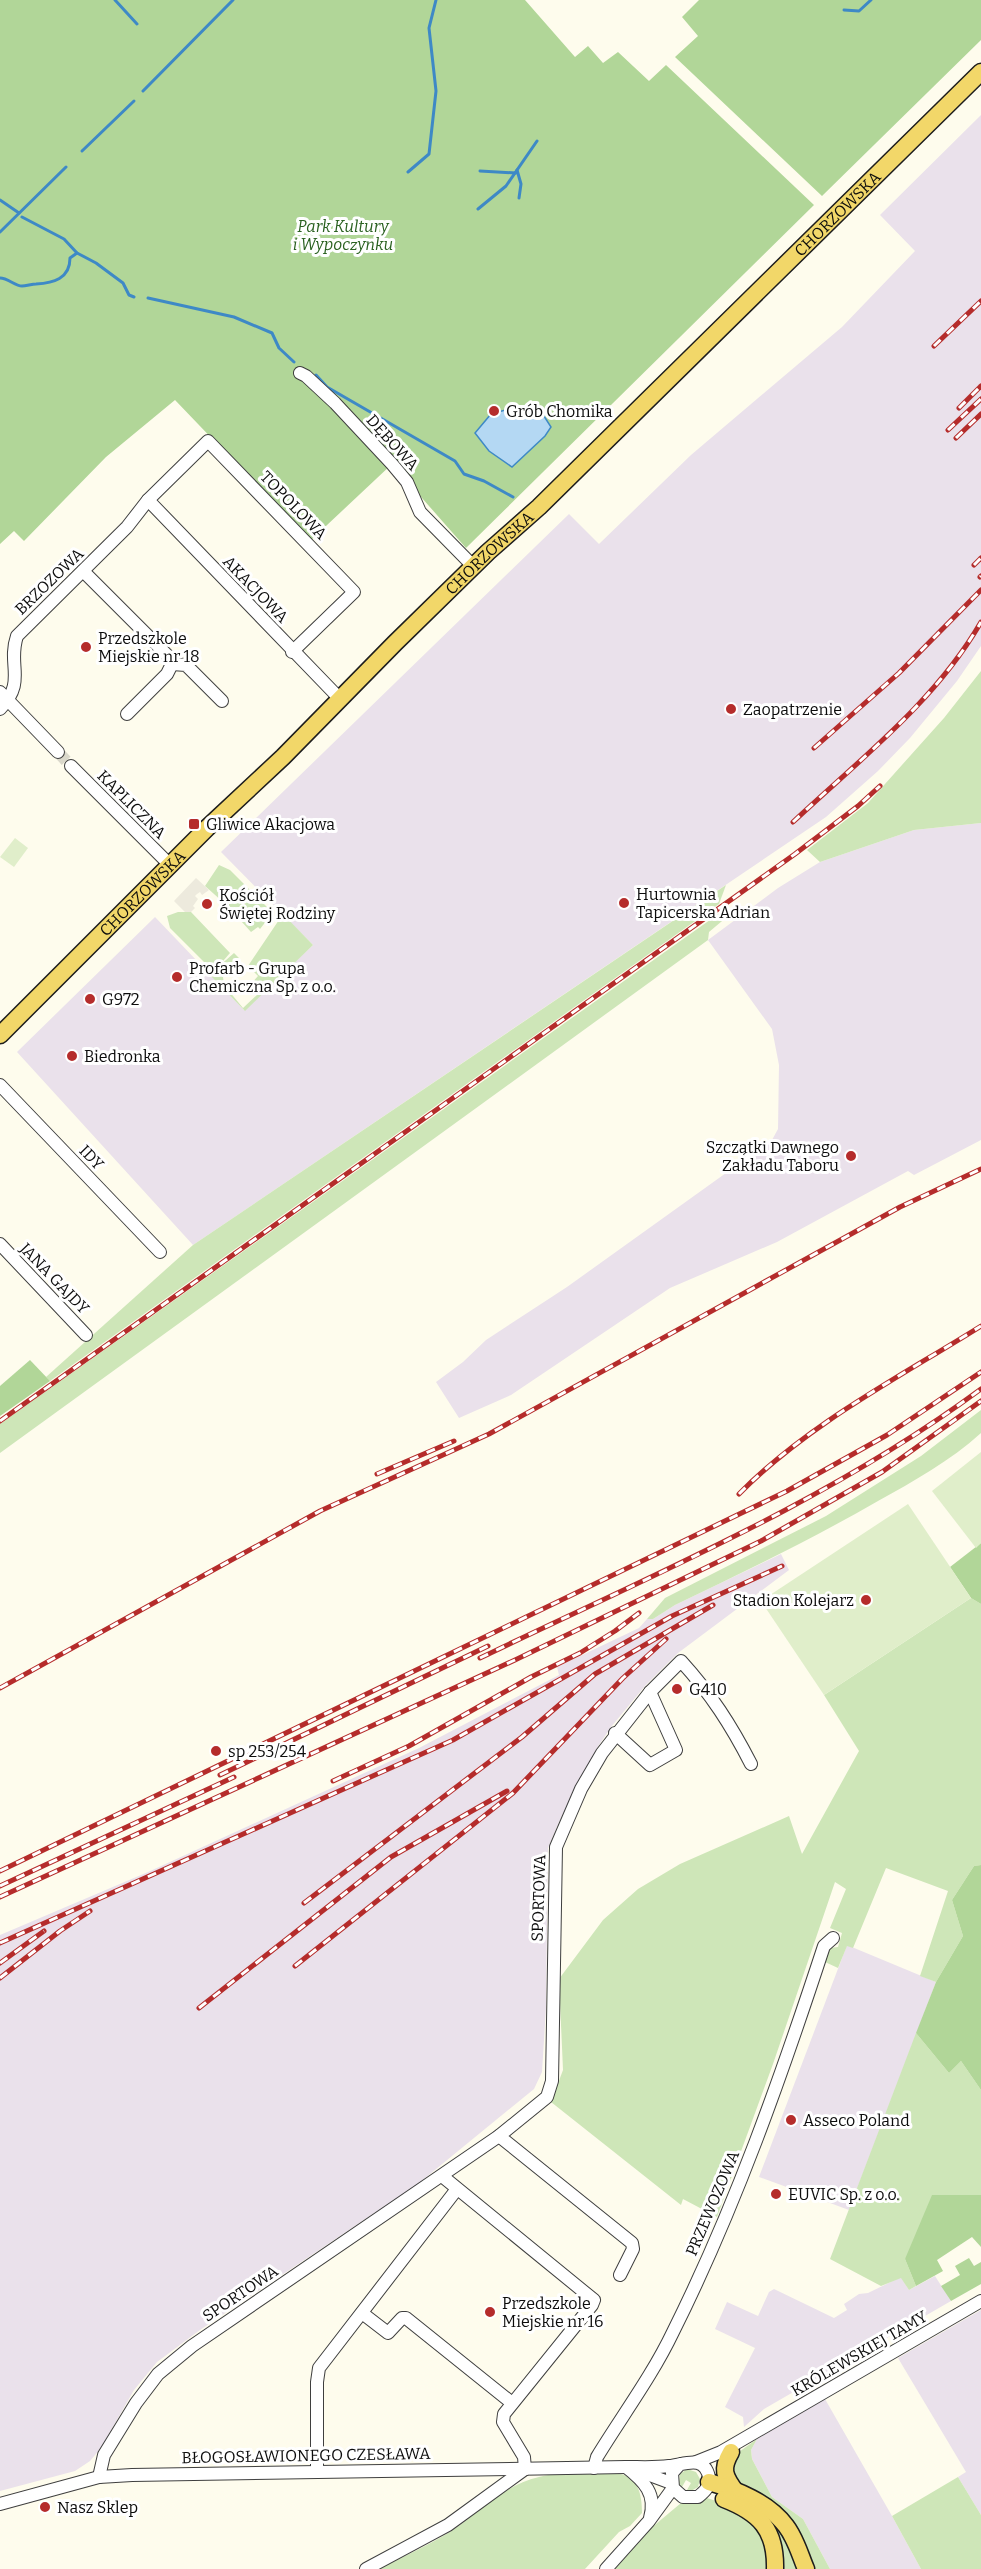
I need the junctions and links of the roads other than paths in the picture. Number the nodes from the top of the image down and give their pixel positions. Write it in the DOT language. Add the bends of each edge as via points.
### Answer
graph roads {
  1 [pos="981,72"];
  2 [pos="300,373"];
  3 [pos="148,500"];
  4 [pos="474,567"];
  5 [pos="83,571"];
  6 [pos="292,652"];
  7 [pos="172,664"];
  8 [pos="3,700"];
  9 [pos="341,700"];
  10 [pos="222,701"];
  11 [pos="127,714"];
  12 [pos="58,752"];
  13 [pos="71,766"];
  14 [pos="170,865"];
  15 [pos="0,1035"];
  16 [pos="0,1085"];
  17 [pos="0,1244"];
  18 [pos="160,1252"];
  19 [pos="86,1335"];
  20 [pos="650,1692"];
  21 [pos="615,1733"];
  22 [pos="751,1764"];
  23 [pos="833,1938"];
  24 [pos="499,2136"];
  25 [pos="442,2176"];
  26 [pos="457,2189"];
  27 [pos="620,2275"];
  28 [pos="981,2301"];
  29 [pos="362,2313"];
  30 [pos="512,2403"];
  31 [pos="753,2434"];
  32 [pos="731,2452"];
  33 [pos="696,2462"];
  34 [pos="680,2464"];
  35 [pos="594,2468"];
  36 [pos="621,2468"];
  37 [pos="525,2469"];
  38 [pos="318,2472"];
  39 [pos="99,2477"];
  40 [pos="707,2483"];
  41 [pos="672,2486"];
  42 [pos="736,2492"];
  43 [pos="683,2498"];
  44 [pos="0,2504"];
  45 [pos="649,2521"];
  46 [pos="366,2569"];
  47 [pos="606,2569"];
  48 [pos="775,2569"];
  49 [pos="806,2569"];
  1 -- 4 [label="main road, CHORZOWSKA"];
  2 -- 4 [label="street, DĘBOWA" via="335,403 392,464 407,482 420,512"];
  3 -- 5 [label="street, BRZOZOWA"];
  3 -- 6 [label="street, AKACJOWA"];
  3 -- 6 [label="street, TOPOLOWA" via="208,441 354,592"];
  4 -- 9 [label="main road, CHORZOWSKA"];
  5 -- 7 [label="street"];
  5 -- 8 [label="street, BRZOZOWA" via="16,636 13,693"];
  6 -- 9 [label="street, AKACJOWA"];
  7 -- 10 [label="street" via="186,665"];
  7 -- 11 [label="street"];
  8 -- 12 [label="street"];
  9 -- 14 [label="main road, CHORZOWSKA"];
  13 -- 14 [label="street, KAPLICZNA"];
  14 -- 15 [label="main road, CHORZOWSKA"];
  16 -- 18 [label="street, IDY"];
  17 -- 19 [label="street, JANA GAJDY"];
  20 -- 21 [label="street, SPORTOWA"];
  20 -- 21 [label="street" via="676,1750 651,1765"];
  20 -- 22 [label="street, SPORTOWA" via="681,1661 728,1720"];
  21 -- 24 [label="street, SPORTOWA" via="581,1789 556,1847 552,2081 547,2097"];
  23 -- 35 [label="street, PRZEWOZOWA" via="824,1946 750,2158 687,2303"];
  24 -- 25 [label="street, SPORTOWA"];
  24 -- 27 [label="street" via="632,2243"];
  25 -- 26 [label="street"];
  25 -- 39 [label="street, SPORTOWA" via="192,2346 158,2374 135,2403 104,2455"];
  26 -- 29 [label="street"];
  26 -- 30 [label="street" via="594,2300"];
  28 -- 31 [label="street, KRÓLEWSKIEJ TAMY"];
  29 -- 30 [label="street" via="388,2333 406,2318"];
  29 -- 38 [label="street" via="318,2373"];
  30 -- 37 [label="street" via="503,2422 524,2457"];
  31 -- 32 [label="street, KRÓLEWSKIEJ TAMY"];
  31 -- 33 [label="street, KRÓLEWSKIEJ TAMY"];
  32 -- 40 [label="street, KRÓLEWSKIEJ TAMY"];
  32 -- 42 [label="main road" via="724,2464 725,2472"];
  33 -- 34 [label="street"];
  33 -- 40 [label="street" via="703,2467"];
  34 -- 36 [label="street, BŁOGOSŁAWIONEGO CZESŁAWA"];
  34 -- 41 [label="street" via="672,2474"];
  35 -- 36 [label="street, BŁOGOSŁAWIONEGO CZESŁAWA"];
  35 -- 37 [label="street, BŁOGOSŁAWIONEGO CZESŁAWA"];
  36 -- 41 [label="street, BŁOGOSŁAWIONEGO CZESŁAWA"];
  36 -- 45 [label="street" via="642,2479 650,2491"];
  37 -- 38 [label="street, BŁOGOSŁAWIONEGO CZESŁAWA"];
  37 -- 46 [label="street" via="448,2525"];
  38 -- 39 [label="street, BŁOGOSŁAWIONEGO CZESŁAWA"];
  39 -- 44 [label="street, BŁOGOSŁAWIONEGO CZESŁAWA"];
  40 -- 42 [label="main road"];
  40 -- 43 [label="street" via="691,2499"];
  40 -- 48 [label="main road" via="766,2527 772,2540"];
  41 -- 43 [label="street"];
  41 -- 45 [label="street"];
  42 -- 49 [label="main road" via="756,2500 786,2526"];
  43 -- 45 [label="street"];
  45 -- 47 [label="street"];
}
